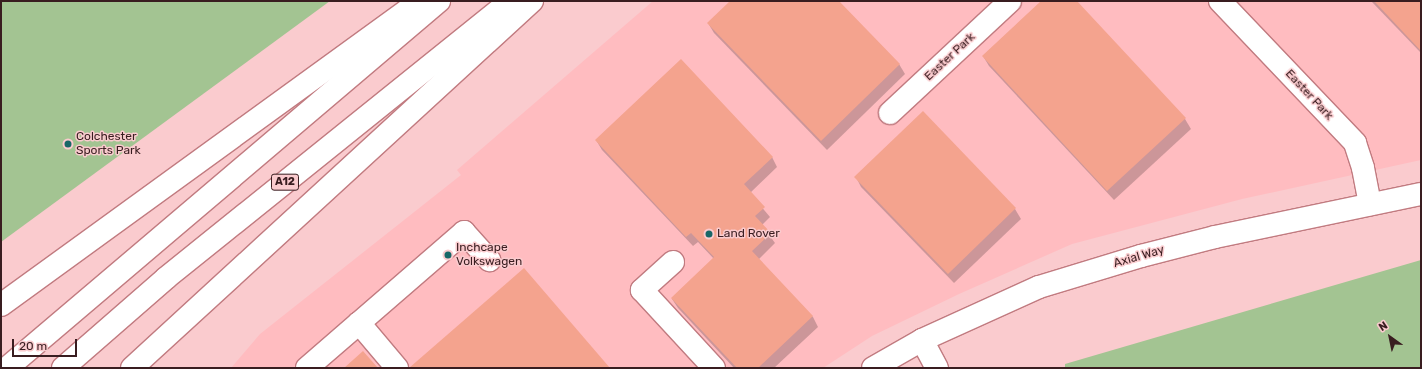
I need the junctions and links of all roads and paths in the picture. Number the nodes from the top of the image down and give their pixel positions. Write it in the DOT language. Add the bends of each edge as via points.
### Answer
graph roads {
  1 [pos="420,1"];
  2 [pos="439,1"];
  3 [pos="511,1"];
  4 [pos="532,1"];
  5 [pos="1010,1"];
  6 [pos="1220,1"];
  7 [pos="890,113"];
  8 [pos="1421,194"];
  9 [pos="1370,204"];
  10 [pos="489,260"];
  11 [pos="673,262"];
  12 [pos="1,305"];
  13 [pos="359,323"];
  14 [pos="922,340"];
  15 [pos="7,368"];
  16 [pos="63,368"];
  17 [pos="132,368"];
  18 [pos="307,368"];
  19 [pos="397,368"];
  20 [pos="714,368"];
  21 [pos="873,368"];
  22 [pos="937,368"];
  1 -- 12 [label="main road"];
  2 -- 15 [label="main road"];
  3 -- 16 [label="main road, A12" via="166,278"];
  4 -- 17 [label="main road, A12"];
  5 -- 7 [label="main road, Easter Park"];
  6 -- 9 [label="main road, Easter Park" via="1355,143"];
  8 -- 9 [label="main road, Axial Way"];
  9 -- 14 [label="main road, Axial Way" via="1141,256 1039,288"];
  10 -- 13 [label="main road" via="464,232"];
  11 -- 20 [label="main road" via="642,290"];
  13 -- 18 [label="main road"];
  13 -- 19 [label="main road"];
  14 -- 21 [label="main road, Axial Way"];
  14 -- 22 [label="main road"];
}
